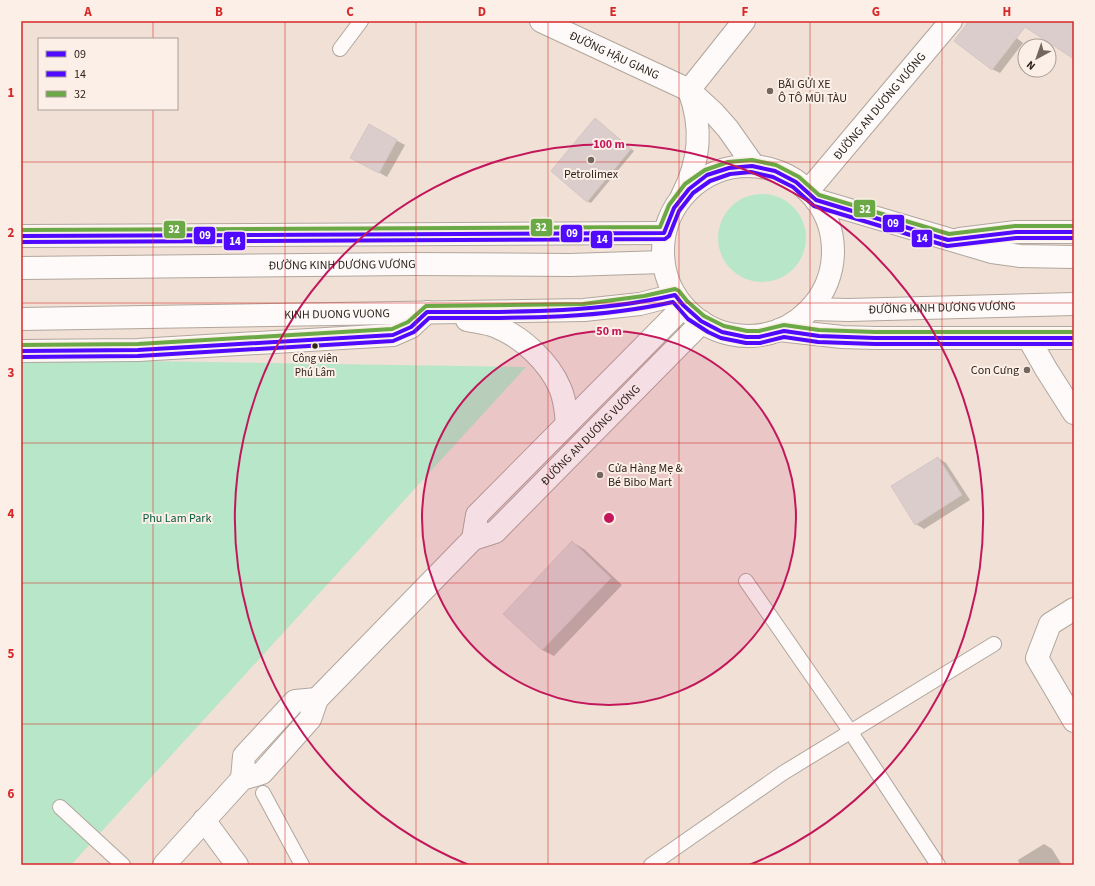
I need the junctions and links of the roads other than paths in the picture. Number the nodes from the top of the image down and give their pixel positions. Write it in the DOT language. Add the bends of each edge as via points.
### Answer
graph roads {
  1 [pos="362,21"];
  2 [pos="541,21"];
  3 [pos="744,21"];
  4 [pos="951,21"];
  5 [pos="340,50"];
  6 [pos="689,90"];
  7 [pos="754,166"];
  8 [pos="682,196"];
  9 [pos="812,196"];
  10 [pos="1074,232"];
  11 [pos="664,234"];
  12 [pos="21,236"];
  13 [pos="948,240"];
  14 [pos="1074,257"];
  15 [pos="663,262"];
  16 [pos="21,268"];
  17 [pos="679,301"];
  18 [pos="1074,304"];
  19 [pos="811,309"];
  20 [pos="427,312"];
  21 [pos="21,319"];
  22 [pos="702,322"];
  23 [pos="779,330"];
  24 [pos="1074,338"];
  25 [pos="1030,339"];
  26 [pos="21,351"];
  27 [pos="1074,413"];
  28 [pos="567,424"];
  29 [pos="473,539"];
  30 [pos="746,581"];
  31 [pos="1074,609"];
  32 [pos="994,644"];
  33 [pos="1074,721"];
  34 [pos="850,731"];
  35 [pos="263,793"];
  36 [pos="60,807"];
  37 [pos="204,820"];
  38 [pos="123,865"];
  39 [pos="164,865"];
  40 [pos="237,865"];
  41 [pos="302,865"];
  42 [pos="651,865"];
  43 [pos="938,865"];
  1 -- 5 [label="lane"];
  2 -- 6 [label="main road, ĐƯỜNG HẬU GIANG"];
  3 -- 6 [label="main road"];
  4 -- 9 [label="main road, ĐƯỜNG AN DƯƠNG VƯƠNG"];
  6 -- 7 [label="main road, ĐƯỜNG HẬU GIANG" via="728,129"];
  6 -- 8 [label="main road" via="695,107 699,144 696,162"];
  7 -- 8 [label="main road" via="739,166 714,172 697,182"];
  7 -- 9 [label="main road" via="783,174"];
  8 -- 11 [label="main road" via="671,214"];
  9 -- 13 [label="main road"];
  9 -- 19 [label="main road" via="822,209 830,229 832,258 826,285"];
  10 -- 13 [label="main road" via="1016,232"];
  11 -- 12 [label="main road"];
  11 -- 15 [label="main road"];
  13 -- 14 [label="main road" via="992,252 1020,256"];
  15 -- 16 [label="main road, ĐƯỜNG KINH DƯƠNG VƯƠNG" via="570,265"];
  15 -- 17 [label="main road" via="668,280"];
  17 -- 20 [label="main road, KINH DUONG VUONG" via="584,310"];
  17 -- 22 [label="main road"];
  17 -- 28 [label="main road, ĐƯỜNG AN DƯƠNG VƯƠNG"];
  18 -- 19 [label="main road, ĐƯỜNG KINH DƯƠNG VƯƠNG"];
  19 -- 23 [label="main road" via="792,324"];
  20 -- 21 [label="main road, KINH DUONG VUONG"];
  20 -- 26 [label="main road" via="411,327 393,335 138,350"];
  20 -- 28 [label="main road" via="496,326 524,343 544,364 560,388 566,406"];
  22 -- 23 [label="main road" via="726,333 743,336 761,337"];
  22 -- 29 [label="main road, ĐƯỜNG AN DƯƠNG VƯƠNG" via="495,532"];
  23 -- 25 [label="main road" via="842,337"];
  24 -- 25 [label="main road"];
  25 -- 27 [label="main road"];
  28 -- 29 [label="main road, ĐƯỜNG AN DƯƠNG VƯƠNG" via="477,515"];
  29 -- 37 [label="main road, ĐƯỜNG AN DƯƠNG VƯƠNG" via="317,699 310,719 262,773 242,779"];
  30 -- 34 [label="lane"];
  31 -- 33 [label="main road" via="1050,624 1037,658"];
  32 -- 34 [label="lane"];
  34 -- 42 [label="lane" via="783,773"];
  34 -- 43 [label="lane"];
  35 -- 41 [label="lane"];
  36 -- 38 [label="lane"];
  37 -- 39 [label="main road, ĐƯỜNG AN DƯƠNG VƯƠNG"];
  37 -- 40 [label="main road"];
}
